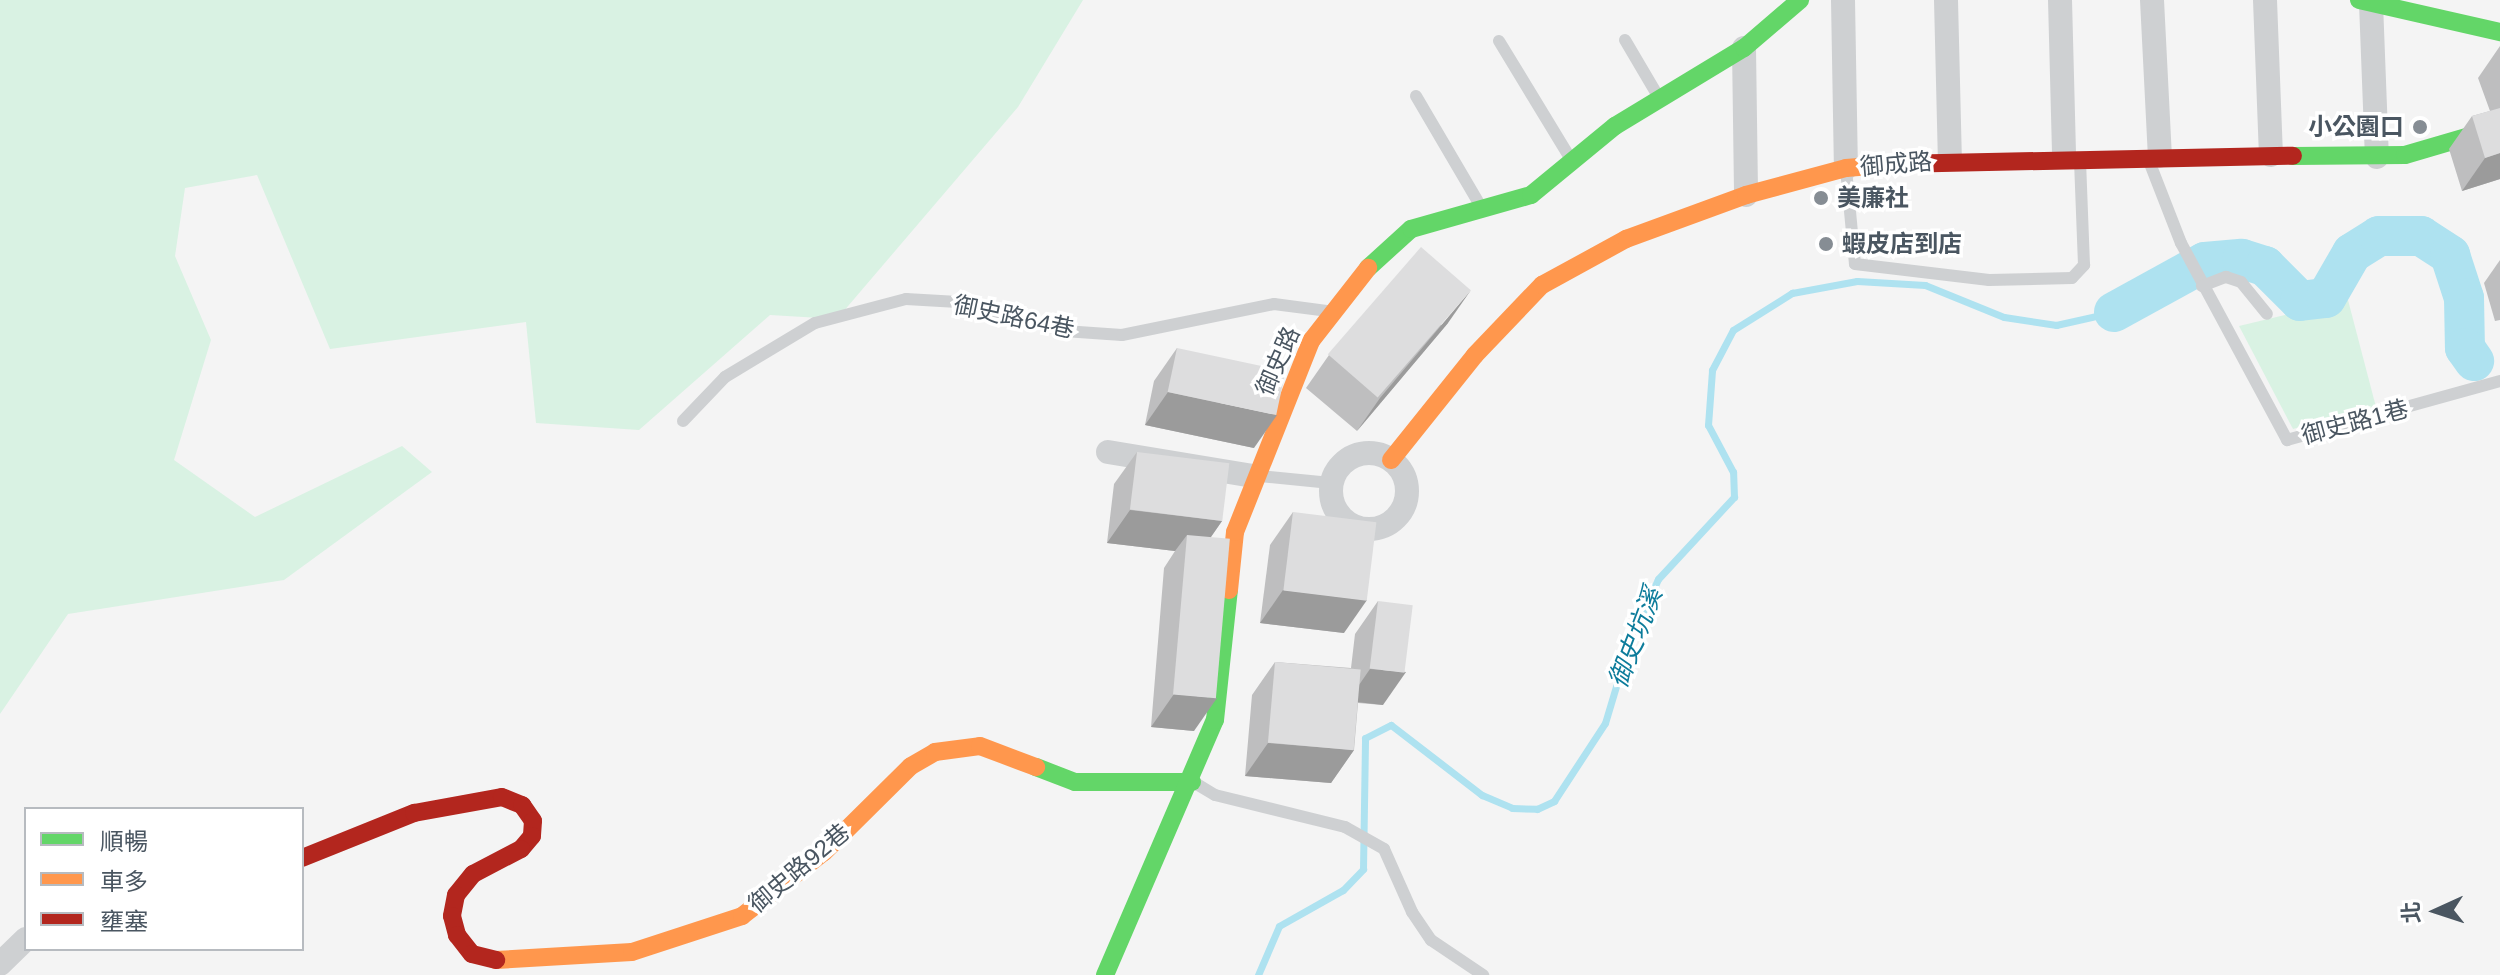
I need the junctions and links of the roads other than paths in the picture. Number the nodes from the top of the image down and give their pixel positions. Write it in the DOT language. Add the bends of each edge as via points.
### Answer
graph roads {
  1 [pos="1800,0"];
  2 [pos="1843,0"];
  3 [pos="1946,0"];
  4 [pos="2060,0"];
  5 [pos="2152,0"];
  6 [pos="2265,0"];
  7 [pos="2365,2"];
  8 [pos="2500,32"];
  9 [pos="1625,40"];
  10 [pos="1499,41"];
  11 [pos="1744,48"];
  12 [pos="1416,96"];
  13 [pos="1660,99"];
  14 [pos="2500,127"];
  15 [pos="2271,155"];
  16 [pos="2154,156"];
  17 [pos="2072,157"];
  18 [pos="2377,157"];
  19 [pos="1950,159"];
  20 [pos="1572,162"];
  21 [pos="1846,168"];
  22 [pos="1746,195"];
  23 [pos="1482,209"];
  24 [pos="2202,286"];
  25 [pos="1330,311"];
  26 [pos="2267,314"];
  27 [pos="2500,381"];
  28 [pos="683,421"];
  29 [pos="1108,452"];
  30 [pos="1391,460"];
  31 [pos="1253,476"];
  32 [pos="1331,483"];
  33 [pos="1192,782"];
  34 [pos="304,857"];
  35 [pos="24,941"];
  36 [pos="0,964"];
  37 [pos="1105,975"];
  38 [pos="1483,975"];
  1 -- 11 [label="street, 御史路"];
  2 -- 21 [label="street"];
  3 -- 19 [label="street"];
  4 -- 17 [label="street"];
  5 -- 16 [label="street"];
  6 -- 15 [label="street"];
  7 -- 8 [label="street"];
  7 -- 18 [label="street"];
  9 -- 13 [label="lane"];
  10 -- 20 [label="lane"];
  11 -- 13 [label="street, 御史路"];
  11 -- 22 [label="street"];
  12 -- 23 [label="lane"];
  13 -- 20 [label="street, 御史路"];
  14 -- 18 [label="street, 御成路" via="2405,155"];
  15 -- 16 [label="street, 御成路"];
  15 -- 18 [label="street, 御成路"];
  16 -- 17 [label="street, 御成路"];
  16 -- 24 [label="lane" via="2181,243"];
  17 -- 19 [label="street, 御成路"];
  17 -- 21 [label="lane" via="2084,265 2072,278 1989,280 1855,264"];
  19 -- 21 [label="street, 御成路"];
  20 -- 23 [label="street, 御史路" via="1531,195"];
  21 -- 22 [label="street, 御成路"];
  22 -- 30 [label="street, 御成路" via="1626,239 1542,285 1475,355"];
  23 -- 25 [label="street, 御史路" via="1411,229 1385,249"];
  24 -- 26 [label="lane" via="2226,277 2241,282"];
  24 -- 27 [label="lane, 御史路1巷" via="2287,440"];
  25 -- 28 [label="lane, 御史路64巷" via="1274,304 1122,335 1064,331 958,302 906,299 815,323 725,377"];
  25 -- 31 [label="street, 御史路" via="1311,341"];
  29 -- 31 [label="street"];
  30 -- 32 [label="street" via="1370,453 1350,458"];
  30 -- 32 [label="street" via="1404,477 1406,499 1387,525 1366,529 1345,521 1333,503"];
  31 -- 32 [label="lane"];
  31 -- 33 [label="street, 御史路" via="1235,532 1215,720"];
  33 -- 34 [label="street, 御史路92巷" via="1075,782 980,746 935,752 911,766 824,852 742,916 632,952 500,961 472,954 457,935 452,916 456,895 473,874 521,849 532,836 533,821 522,805 502,797 414,813"];
  33 -- 37 [label="street, 御史路"];
  33 -- 38 [label="lane" via="1215,795 1345,827 1384,849 1412,912 1431,940"];
  35 -- 36 [label="street"];
}
